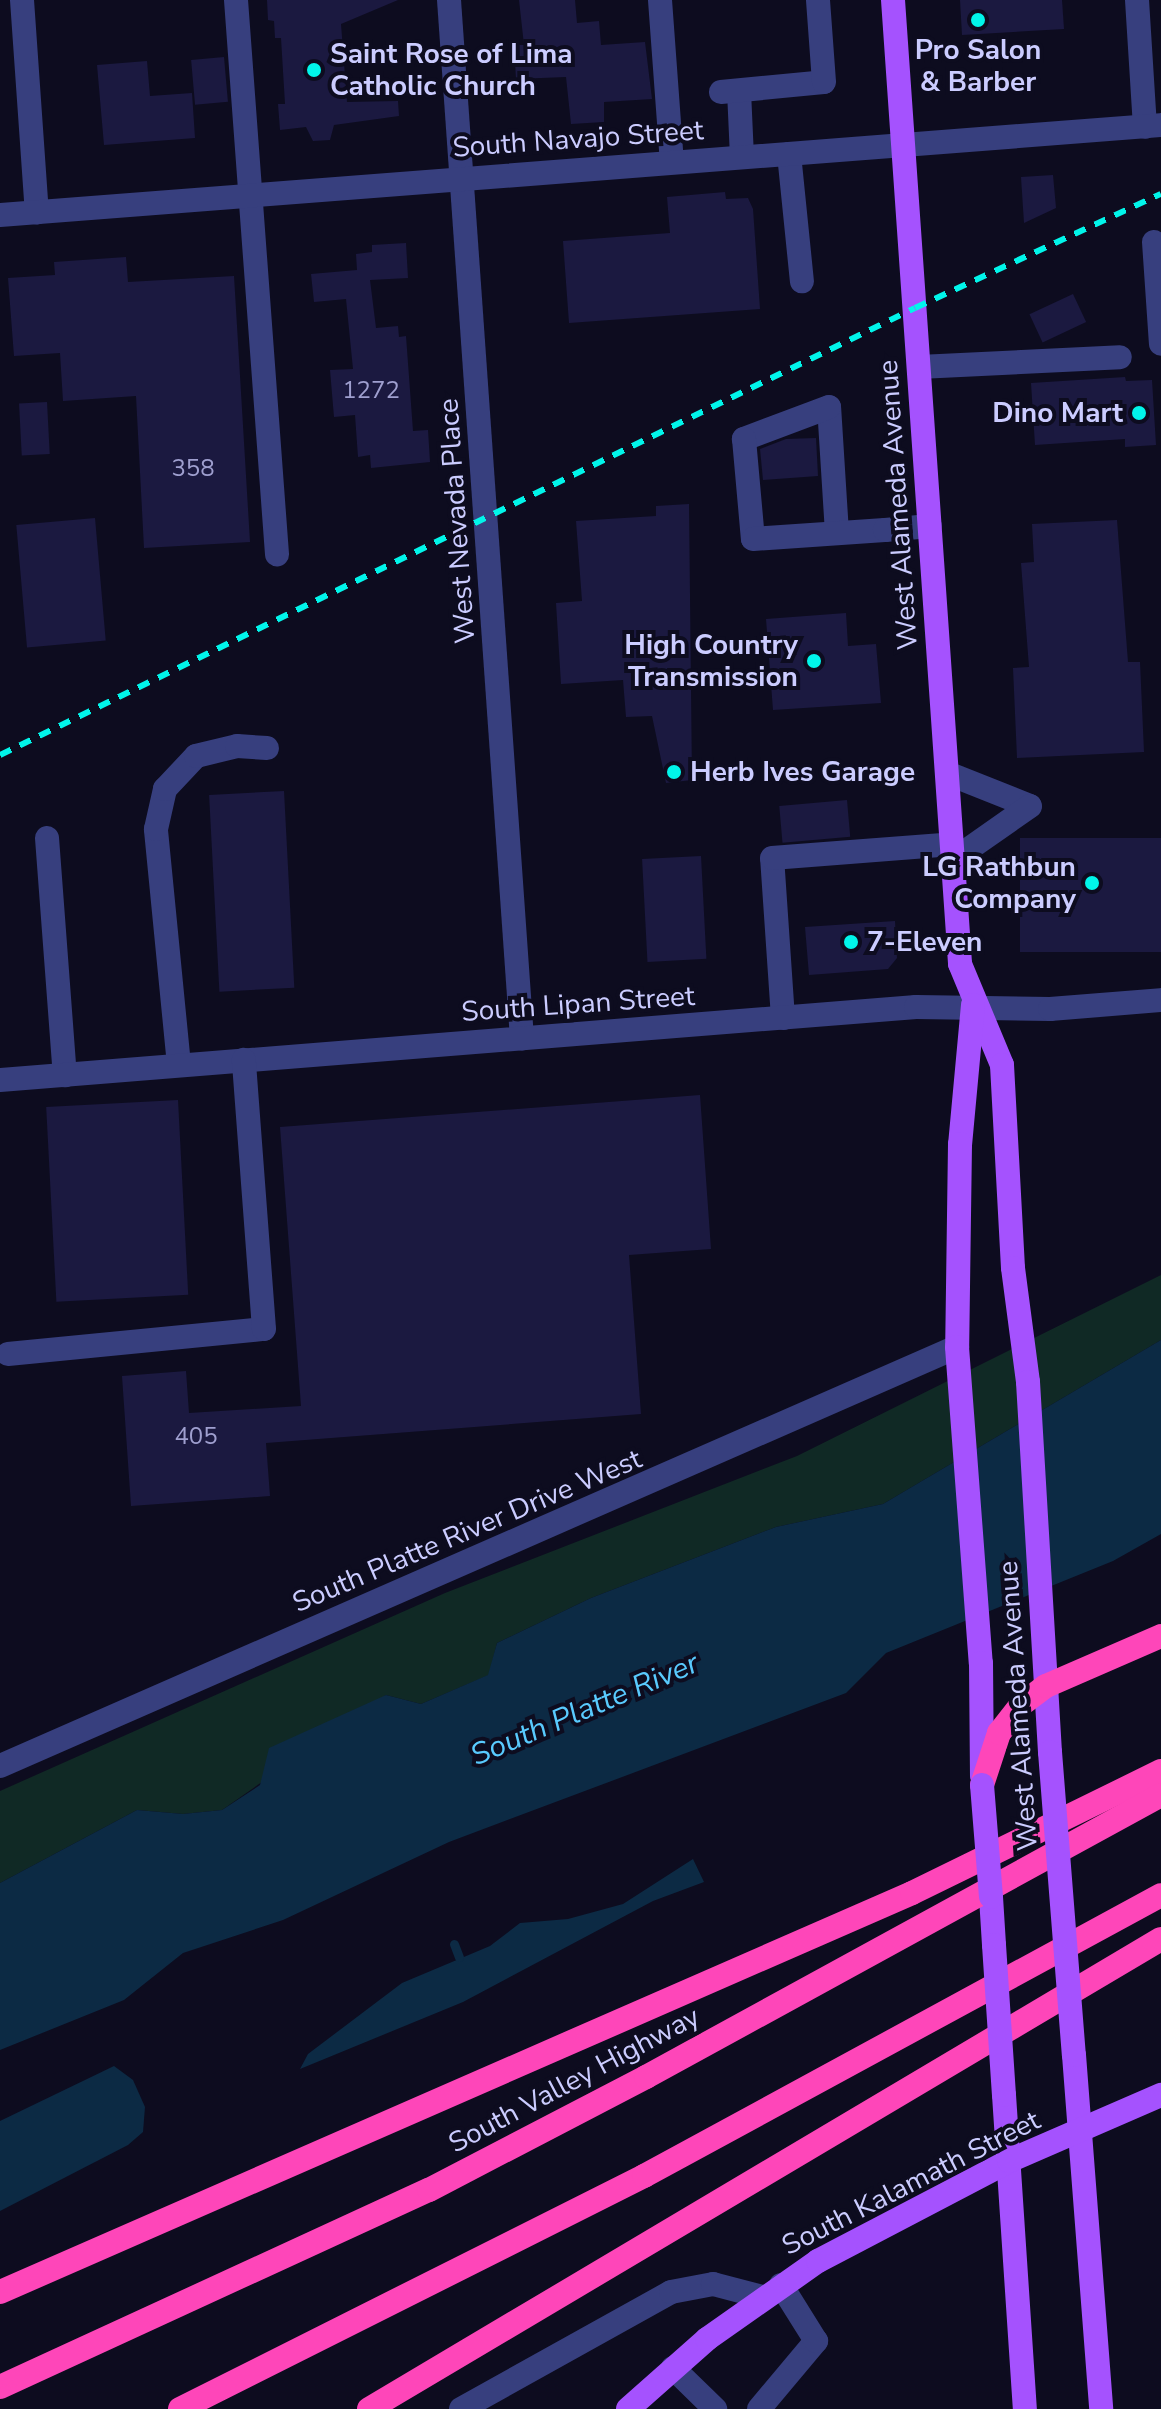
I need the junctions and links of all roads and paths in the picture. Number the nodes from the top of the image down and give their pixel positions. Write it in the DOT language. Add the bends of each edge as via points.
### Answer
graph roads {
  1 [pos="22,0"];
  2 [pos="236,0"];
  3 [pos="449,0"];
  4 [pos="660,0"];
  5 [pos="818,0"];
  6 [pos="893,0"];
  7 [pos="1137,0"];
  8 [pos="1153,126"];
  9 [pos="903,146"];
  10 [pos="789,154"];
  11 [pos="742,157"];
  12 [pos="672,162"];
  13 [pos="462,178"];
  14 [pos="250,195"];
  15 [pos="37,212"];
  16 [pos="0,215"];
  17 [pos="1154,242"];
  18 [pos="802,281"];
  19 [pos="1161,344"];
  20 [pos="1120,357"];
  21 [pos="919,367"];
  22 [pos="930,526"];
  23 [pos="837,533"];
  24 [pos="277,554"];
  25 [pos="267,748"];
  26 [pos="947,773"];
  27 [pos="47,838"];
  28 [pos="952,852"];
  29 [pos="1161,1000"];
  30 [pos="973,1005"];
  31 [pos="783,1018"];
  32 [pos="522,1038"];
  33 [pos="244,1060"];
  34 [pos="179,1065"];
  35 [pos="65,1075"];
  36 [pos="0,1080"];
  37 [pos="957,1347"];
  38 [pos="8,1354"];
  39 [pos="1161,1636"];
  40 [pos="1046,1686"];
  41 [pos="0,1766"];
  42 [pos="1161,1771"];
  43 [pos="982,1785"];
  44 [pos="1161,1795"];
  45 [pos="1161,1895"];
  46 [pos="1161,1939"];
  47 [pos="1161,2095"];
  48 [pos="1080,2132"];
  49 [pos="1009,2161"];
  50 [pos="772,2291"];
  51 [pos="0,2292"];
  52 [pos="673,2368"];
  53 [pos="0,2387"];
  54 [pos="762,2408"];
  55 [pos="180,2409"];
  56 [pos="369,2409"];
  57 [pos="461,2409"];
  58 [pos="628,2409"];
  59 [pos="715,2409"];
  60 [pos="1025,2409"];
  61 [pos="1101,2409"];
  1 -- 15 [label="street"];
  2 -- 14 [label="street"];
  3 -- 13 [label="street, West Nevada Place"];
  4 -- 12 [label="street"];
  5 -- 11 [label="street" via="824,82 730,92"];
  6 -- 9 [label="main road, West Alameda Avenue"];
  7 -- 8 [label="street"];
  8 -- 9 [label="street, South Navajo Street"];
  9 -- 10 [label="street, South Navajo Street"];
  9 -- 21 [label="main road, West Alameda Avenue"];
  10 -- 11 [label="street, South Navajo Street"];
  10 -- 18 [label="street"];
  11 -- 12 [label="street, South Navajo Street"];
  12 -- 13 [label="street, South Navajo Street"];
  13 -- 14 [label="street, South Navajo Street"];
  13 -- 32 [label="street, West Nevada Place"];
  14 -- 15 [label="street, South Navajo Street"];
  14 -- 24 [label="street"];
  15 -- 16 [label="street, South Navajo Street"];
  17 -- 19 [label="street"];
  20 -- 21 [label="street"];
  21 -- 22 [label="main road, West Alameda Avenue"];
  22 -- 23 [label="street"];
  22 -- 26 [label="main road, West Alameda Avenue"];
  23 -- 23 [label="street" via="753,539 744,439 829,407"];
  25 -- 34 [label="street" via="237,746 196,756 165,789 156,829"];
  26 -- 28 [label="main road, West Alameda Avenue"];
  26 -- 28 [label="street" via="1030,806"];
  27 -- 35 [label="street"];
  28 -- 30 [label="main road, West Alameda Avenue" via="960,964"];
  28 -- 31 [label="street" via="772,858"];
  29 -- 30 [label="street, South Lipan Street" via="1050,1009"];
  30 -- 31 [label="street, South Lipan Street"];
  30 -- 37 [label="main road, West Alameda Avenue" via="960,1144"];
  30 -- 40 [label="main road, West Alameda Avenue" via="1002,1065"];
  31 -- 32 [label="street, South Lipan Street"];
  32 -- 33 [label="street, South Lipan Street"];
  33 -- 34 [label="street, South Lipan Street"];
  33 -- 38 [label="street" via="264,1329"];
  34 -- 35 [label="street, South Lipan Street"];
  35 -- 36 [label="street, South Lipan Street"];
  37 -- 41 [label="street, South Platte River Drive West"];
  37 -- 43 [label="main road, West Alameda Avenue" via="981,1663"];
  39 -- 40 [label="highway"];
  40 -- 43 [label="highway" via="1008,1720"];
  40 -- 48 [label="main road, West Alameda Avenue, bridge"];
  42 -- 51 [label="highway" via="912,1893"];
  43 -- 49 [label="main road, West Alameda Avenue, bridge"];
  44 -- 53 [label="highway, South Valley Highway" via="442,2183"];
  45 -- 55 [label="highway" via="644,2176"];
  46 -- 56 [label="highway"];
  47 -- 48 [label="main road, South Kalamath Street"];
  48 -- 49 [label="main road, South Kalamath Street"];
  48 -- 61 [label="main road, West Alameda Avenue"];
  49 -- 50 [label="main road, South Kalamath Street"];
  49 -- 60 [label="main road, West Alameda Avenue"];
  50 -- 52 [label="main road, South Kalamath Street"];
  50 -- 54 [label="street" via="816,2341"];
  50 -- 57 [label="street" via="713,2284 671,2292"];
  52 -- 58 [label="main road, South Kalamath Street"];
  52 -- 59 [label="street"];
}
